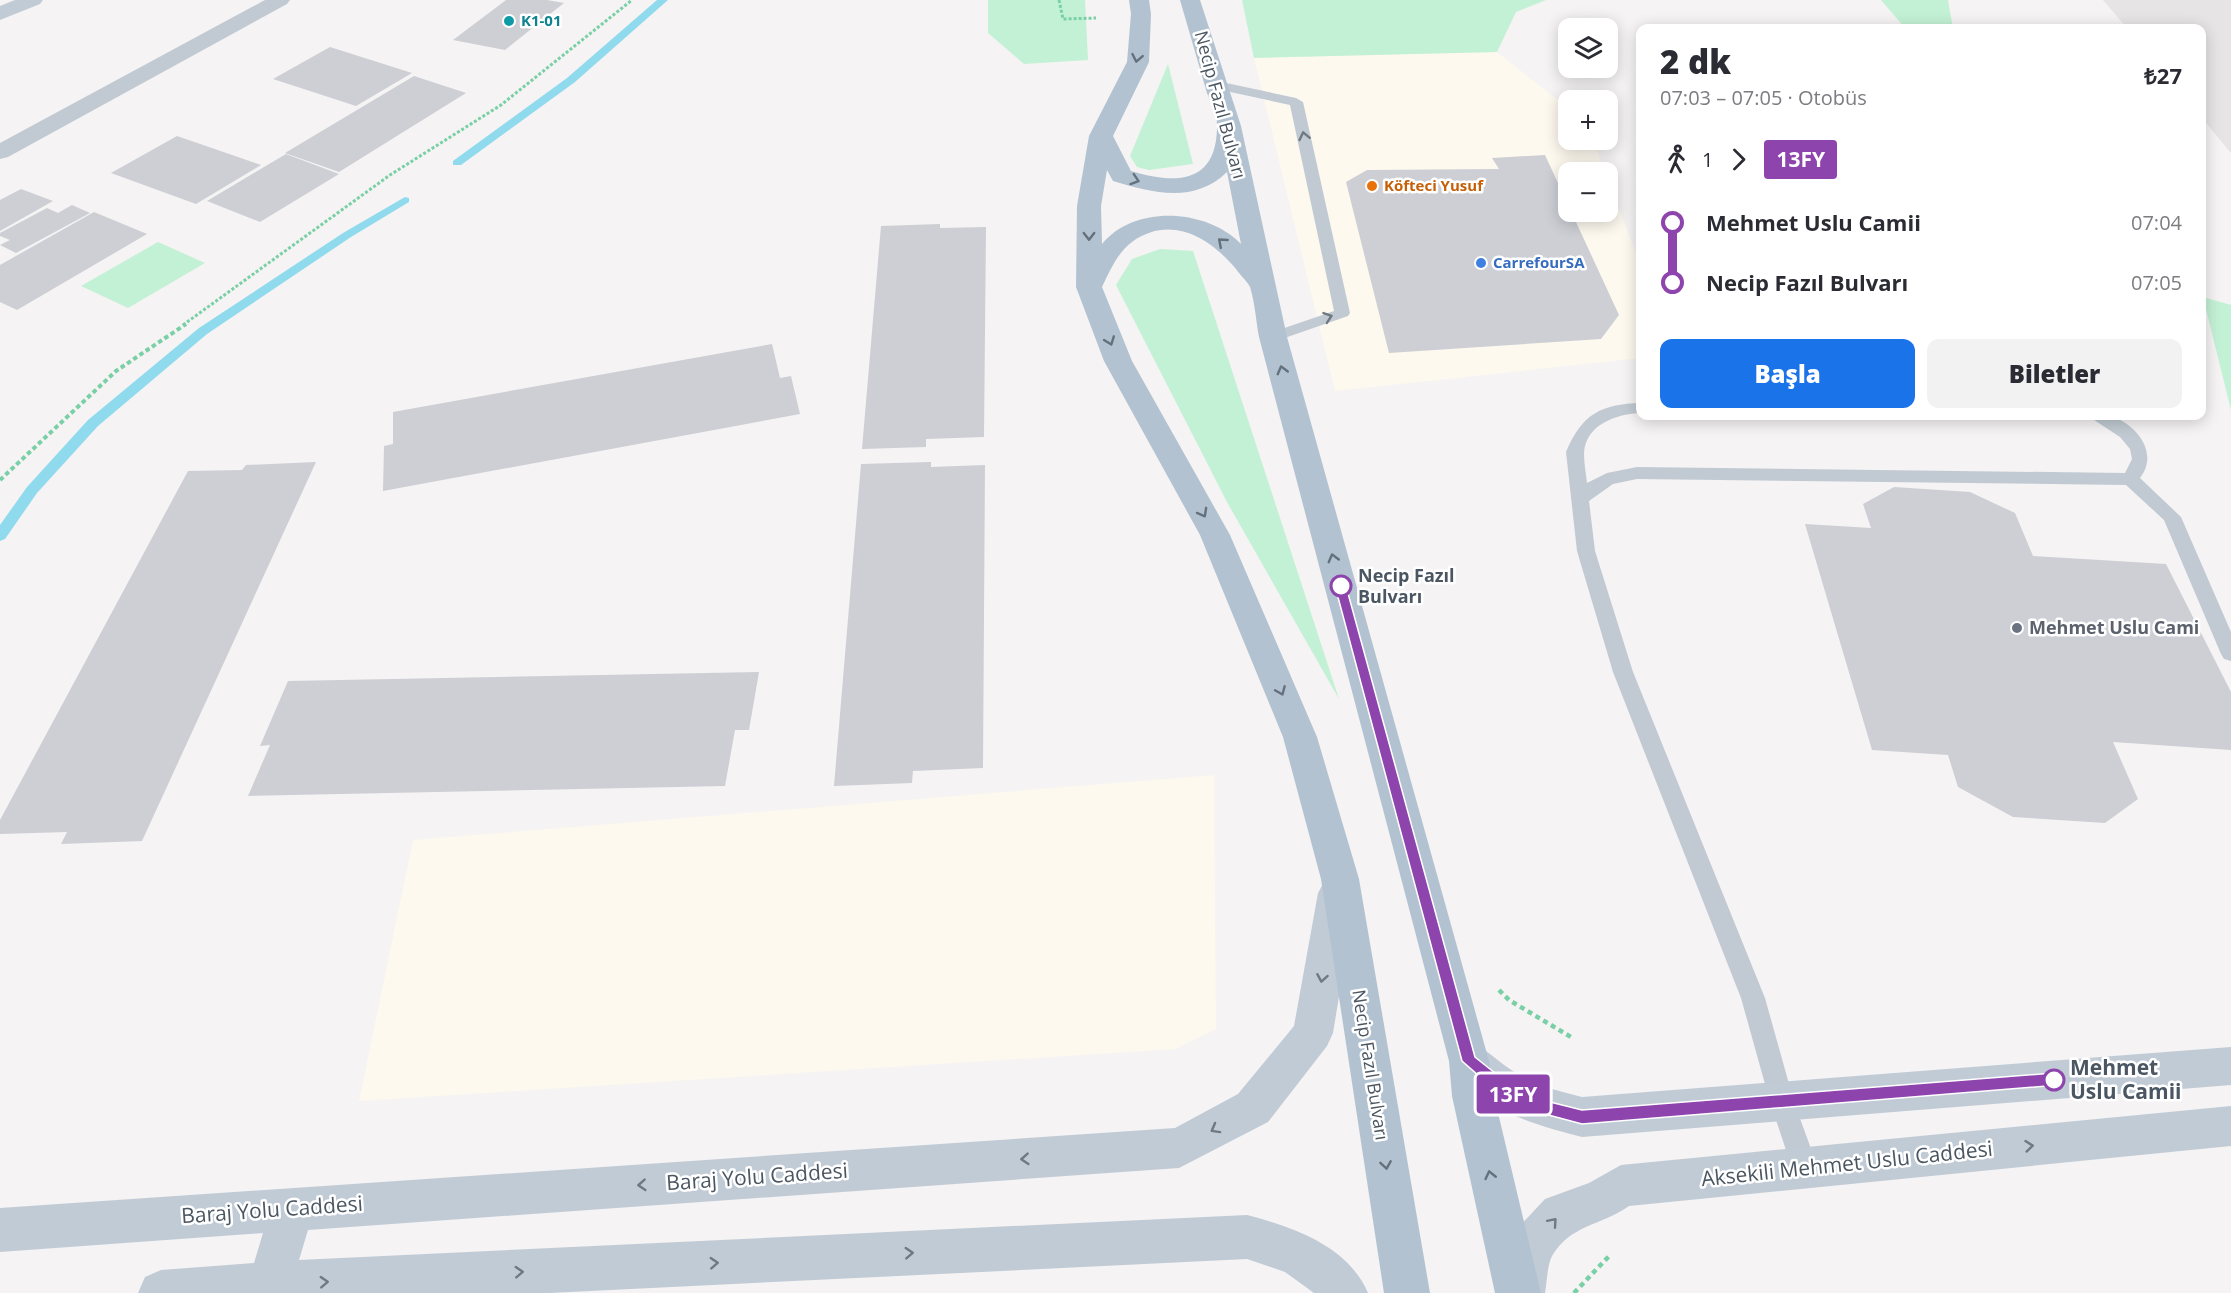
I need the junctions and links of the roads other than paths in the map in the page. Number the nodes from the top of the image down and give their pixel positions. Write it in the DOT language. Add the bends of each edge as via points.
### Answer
graph roads {
  1 [pos="33,0"];
  2 [pos="280,0"];
  3 [pos="1139,0"];
  4 [pos="1190,0"];
  5 [pos="0,14"];
  6 [pos="1217,85"];
  7 [pos="1229,126"];
  8 [pos="1101,136"];
  9 [pos="0,152"];
  10 [pos="1262,285"];
  11 [pos="1089,287"];
  12 [pos="1273,337"];
  13 [pos="1636,408"];
  14 [pos="2104,420"];
  15 [pos="2130,479"];
  16 [pos="1582,498"];
  17 [pos="2231,654"];
  18 [pos="1340,879"];
  19 [pos="1469,1061"];
  20 [pos="2231,1066"];
  21 [pos="1782,1102"];
  22 [pos="2231,1126"];
  23 [pos="1805,1168"];
  24 [pos="292,1209"];
  25 [pos="0,1230"];
  26 [pos="270,1284"];
  27 [pos="161,1293"];
  28 [pos="1345,1293"];
  29 [pos="1407,1293"];
  30 [pos="1518,1293"];
  31 [pos="1522,1293"];
  1 -- 5 [label="main road"];
  2 -- 9 [label="street"];
  3 -- 8 [label="main road, Necip Fazıl Bulvarı, one-way" via="1138,62"];
  4 -- 6 [label="main road, Necip Fazıl Bulvarı"];
  6 -- 7 [label="main road, Necip Fazıl Bulvarı"];
  12 -- 6 [label="lane, one-way" via="1342,313 1296,102"];
  8 -- 7 [label="main road, one-way" via="1122,176 1173,188 1197,185 1213,172 1224,158"];
  7 -- 10 [label="main road, Necip Fazıl Bulvarı"];
  8 -- 11 [label="main road, Necip Fazıl Bulvarı, one-way" via="1089,206"];
  10 -- 11 [label="main road, one-way" via="1220,238 1195,228 1162,223 1132,231 1113,246"];
  10 -- 12 [label="main road, Necip Fazıl Bulvarı"];
  11 -- 18 [label="main road, Necip Fazıl Bulvarı, one-way" via="1118,362 1215,535 1300,737"];
  19 -- 12 [label="main road, Necip Fazıl Bulvarı, one-way"];
  13 -- 16 [label="lane" via="1616,408 1592,423 1580,437 1575,452"];
  14 -- 15 [label="lane" via="2122,429 2140,451 2142,462"];
  15 -- 16 [label="lane" via="1637,473 1600,482"];
  15 -- 17 [label="lane" via="2172,517"];
  16 -- 21 [label="lane" via="1586,551 1623,672 1753,998"];
  18 -- 24 [label="main road, Baraj Yolu Caddesi, one-way" via="1313,1033 1252,1108 1179,1148"];
  18 -- 29 [label="main road, Necip Fazıl Bulvarı, one-way"];
  19 -- 21 [label="main road" via="1531,1104 1582,1117"];
  30 -- 19 [label="main road, Necip Fazıl Bulvarı, one-way" via="1473,1096"];
  20 -- 21 [label="main road"];
  21 -- 23 [label="lane"];
  23 -- 22 [label="main road, Aksekili Mehmet Uslu Caddesi, one-way"];
  31 -- 23 [label="main road, Aksekili Mehmet Uslu Caddesi, one-way" via="1531,1247 1560,1215 1601,1200 1621,1186"];
  24 -- 25 [label="main road, Baraj Yolu Caddesi"];
  24 -- 26 [label="main road"];
  26 -- 27 [label="main road"];
  26 -- 28 [label="main road, one-way" via="1247,1237 1280,1245 1319,1266"];
}
